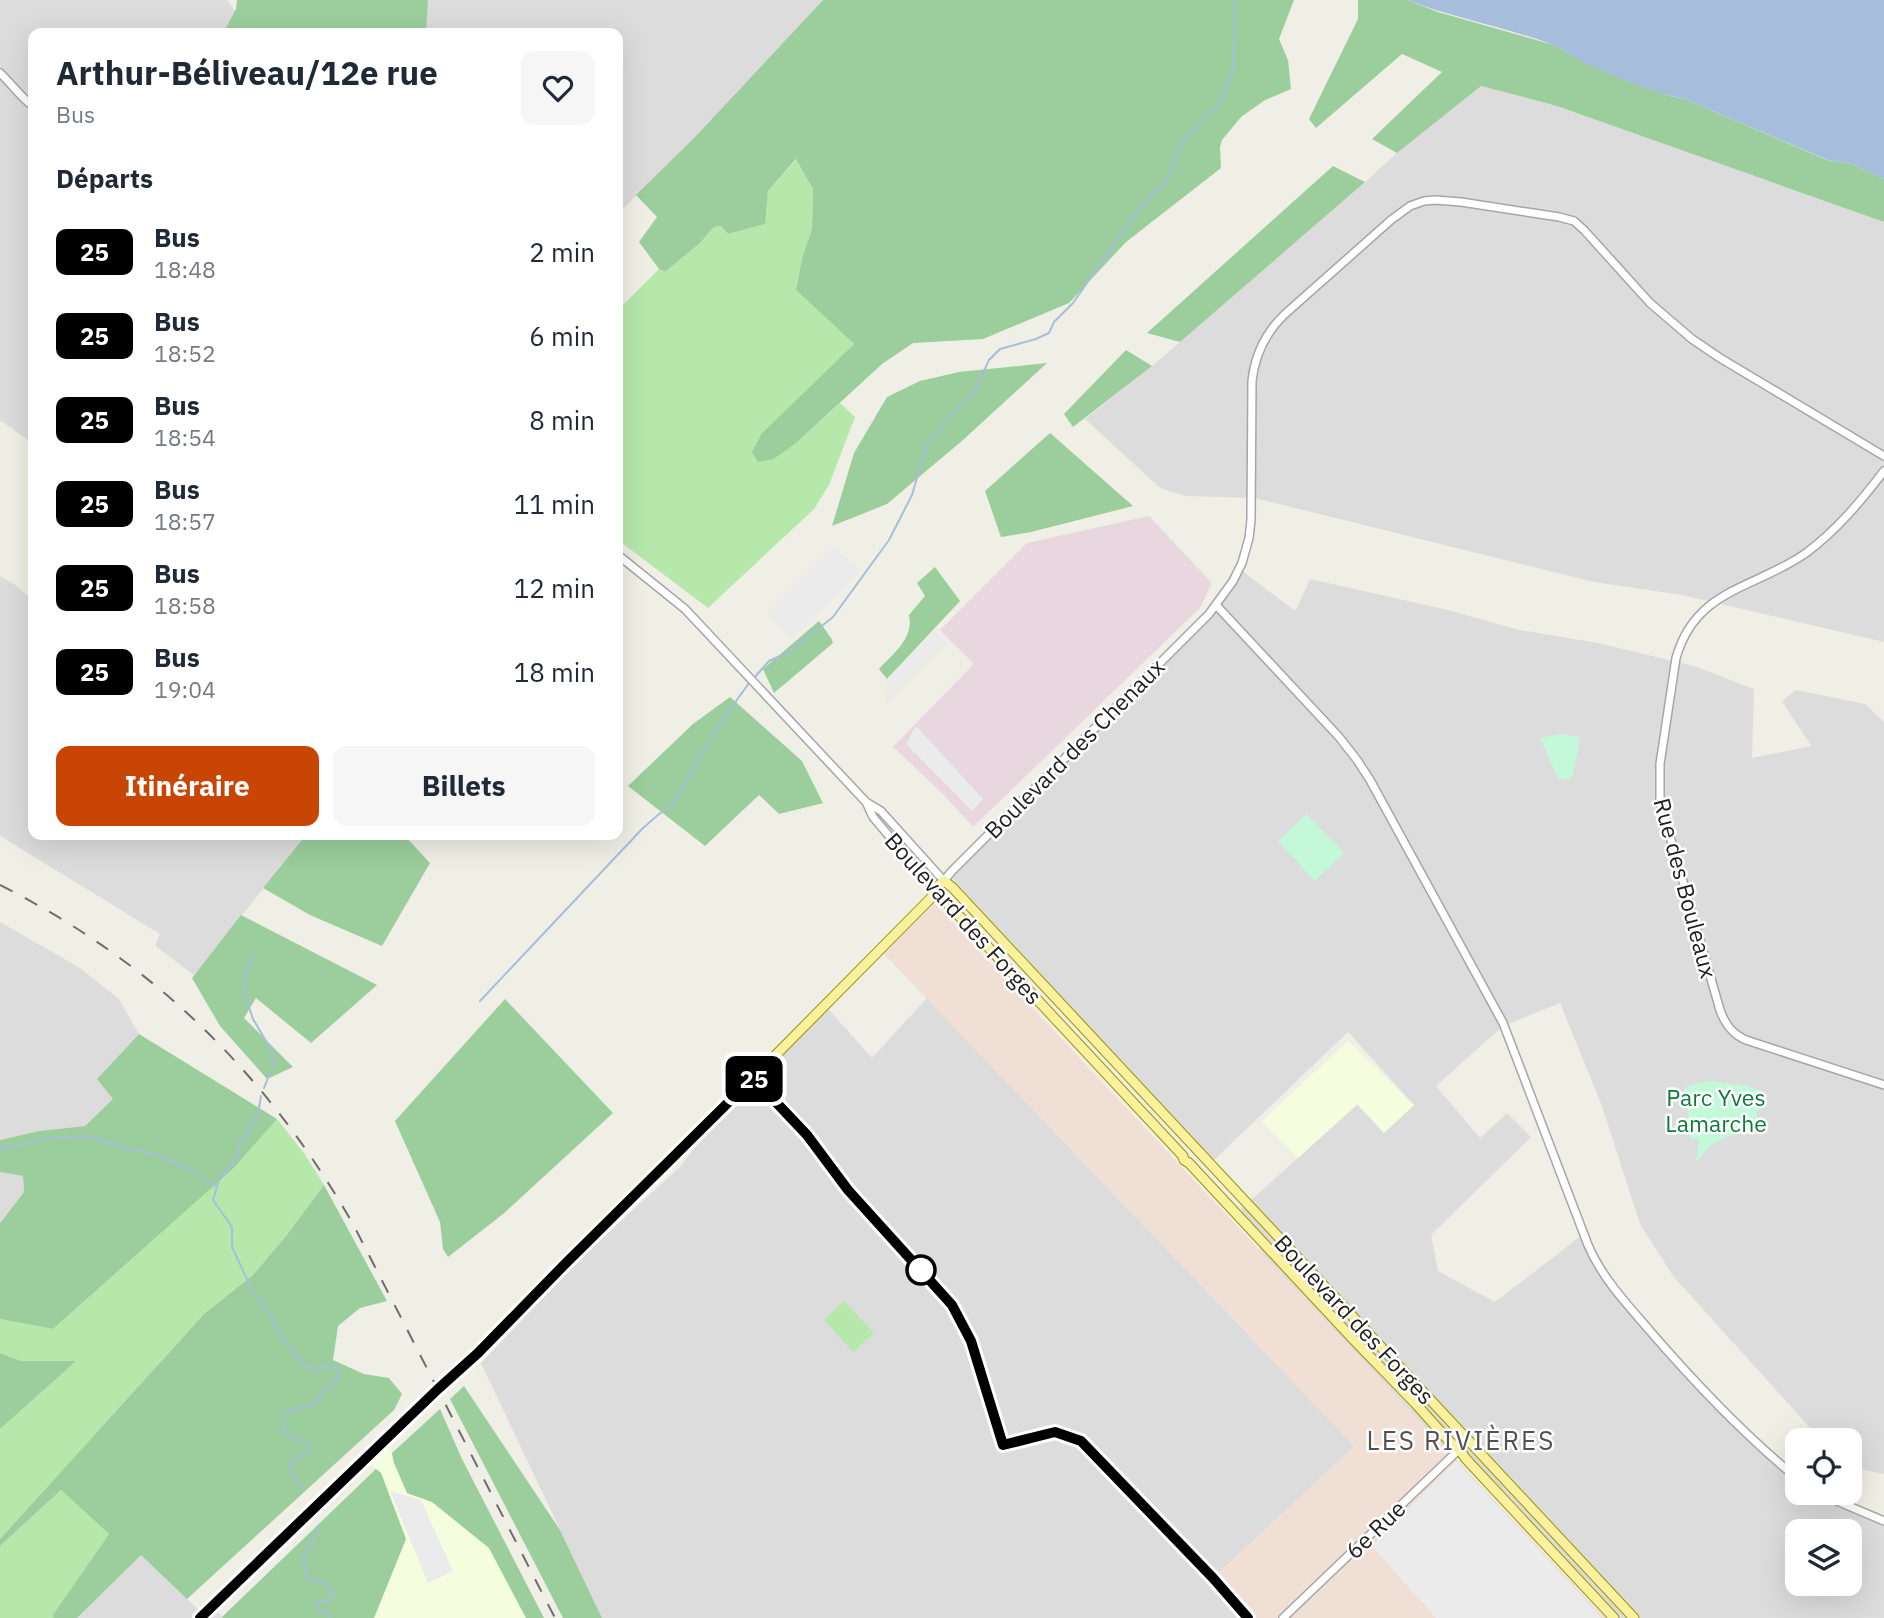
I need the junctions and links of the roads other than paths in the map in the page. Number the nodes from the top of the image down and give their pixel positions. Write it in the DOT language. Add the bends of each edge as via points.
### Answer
graph roads {
  1 [pos="0,73"];
  2 [pos="28,103"];
  3 [pos="1884,456"];
  4 [pos="1884,471"];
  5 [pos="623,559"];
  6 [pos="1216,605"];
  7 [pos="866,802"];
  8 [pos="944,881"];
  9 [pos="934,889"];
  10 [pos="1884,1085"];
  11 [pos="1248,1205"];
  12 [pos="1237,1215"];
  13 [pos="1469,1440"];
  14 [pos="1459,1449"];
  15 [pos="1785,1467"];
  16 [pos="1846,1505"];
  17 [pos="1884,1521"];
  18 [pos="200,1618"];
  19 [pos="1283,1618"];
  20 [pos="1614,1618"];
  21 [pos="1634,1618"];
  1 -- 2 [label="street"];
  3 -- 6 [label="street, Boulevard des Chenaux" via="1692,339 1650,303 1576,223 1461,202 1424,201 1391,220 1285,314 1262,343 1252,381 1250,534 1236,576"];
  4 -- 10 [label="street, Rue des Bouleaux" via="1815,546 1722,596 1689,628 1676,658 1659,783 1662,815 1728,1026 1746,1040"];
  5 -- 7 [label="street, Boulevard des Forges" via="685,610"];
  6 -- 8 [label="street, Boulevard des Chenaux"];
  6 -- 15 [label="street" via="1339,737 1370,779 1503,1023 1603,1274 1712,1399"];
  7 -- 8 [label="street, Boulevard des Forges" via="881,811"];
  7 -- 9 [label="street, Boulevard des Forges" via="873,817"];
  8 -- 9 [label="main road, Boulevard des Chenaux"];
  8 -- 11 [label="main road, Boulevard des Forges"];
  9 -- 12 [label="main road, Boulevard des Forges"];
  9 -- 18 [label="main road, Boulevard des Chenaux" via="931,898 487,1344"];
  11 -- 12 [label="street"];
  11 -- 13 [label="main road, Boulevard des Forges"];
  12 -- 14 [label="main road, Boulevard des Forges"];
  13 -- 14 [label="street, 6e Rue"];
  13 -- 21 [label="main road, Boulevard des Forges"];
  14 -- 19 [label="street, 6e Rue"];
  14 -- 20 [label="main road, Boulevard des Forges"];
  16 -- 17 [label="street"];
}
